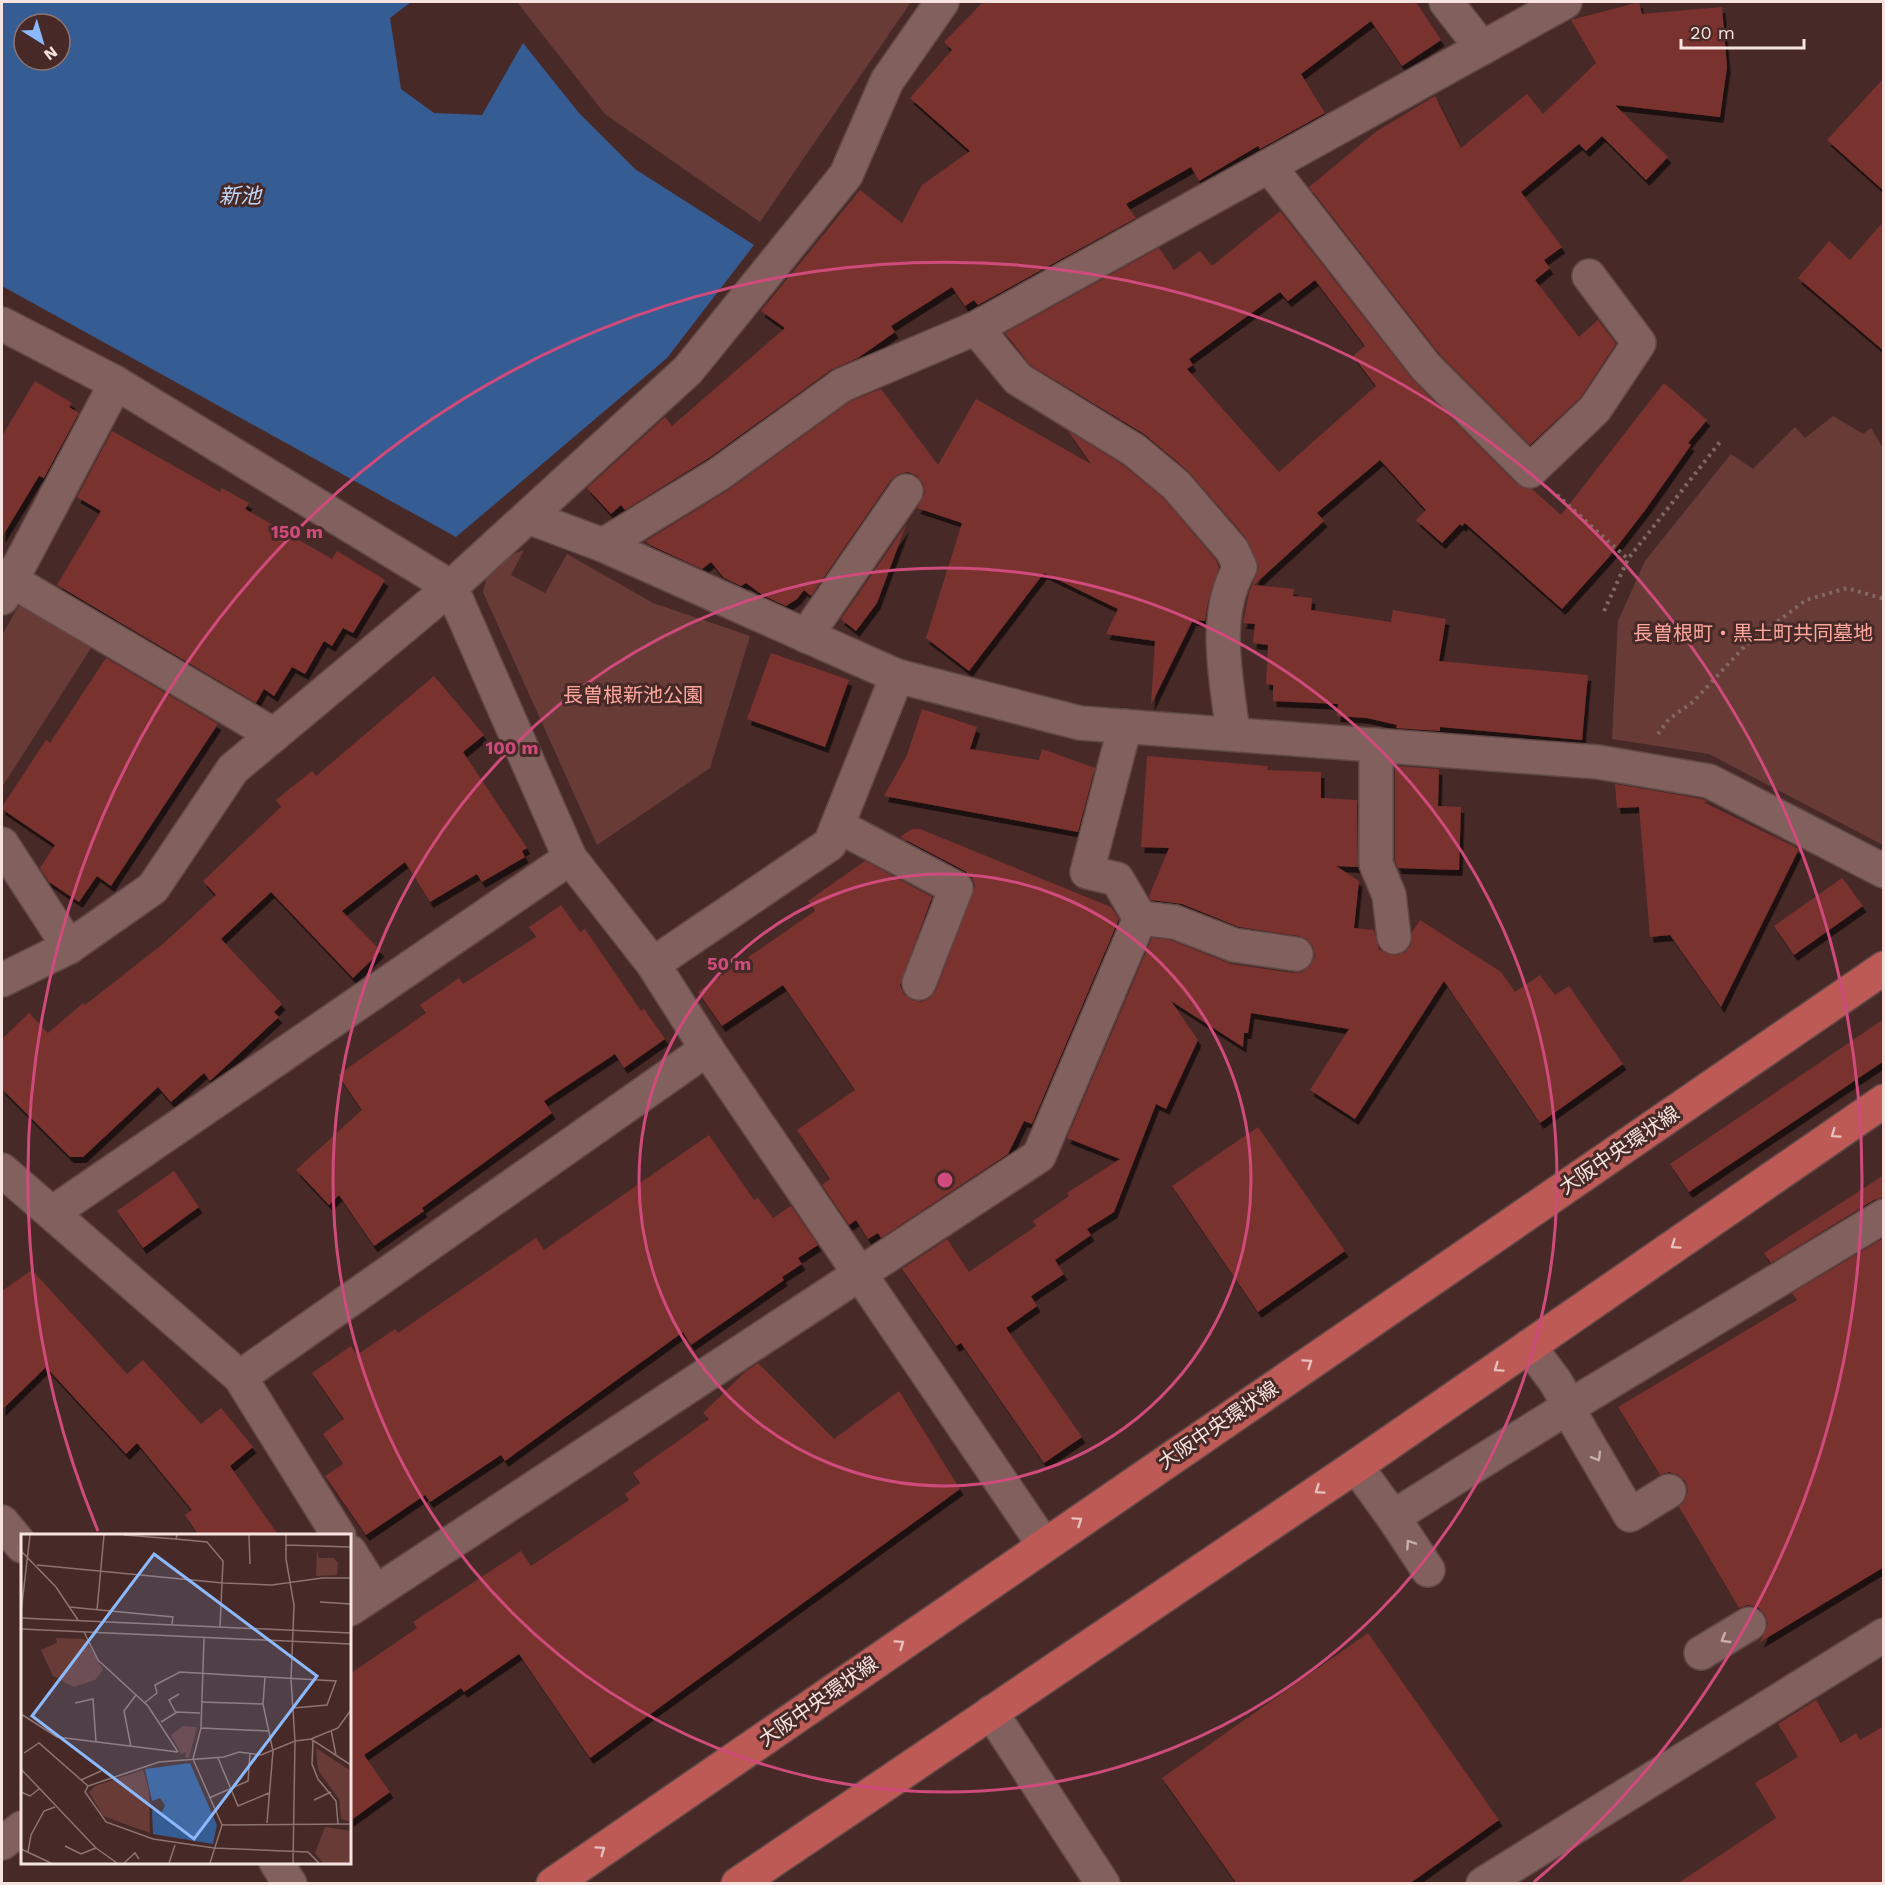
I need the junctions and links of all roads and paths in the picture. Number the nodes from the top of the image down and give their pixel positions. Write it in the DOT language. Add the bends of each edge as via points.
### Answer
graph roads {
  1 [pos="942,2"];
  2 [pos="1446,2"];
  3 [pos="1565,2"];
  4 [pos="1482,48"];
  5 [pos="1269,166"];
  6 [pos="1589,276"];
  7 [pos="2,324"];
  8 [pos="976,328"];
  9 [pos="116,383"];
  10 [pos="1720,442"];
  11 [pos="1530,471"];
  12 [pos="906,491"];
  13 [pos="528,517"];
  14 [pos="603,545"];
  15 [pos="1628,559"];
  16 [pos="5,585"];
  17 [pos="452,587"];
  18 [pos="1884,599"];
  19 [pos="1604,611"];
  20 [pos="806,636"];
  21 [pos="897,676"];
  22 [pos="1125,726"];
  23 [pos="1233,734"];
  24 [pos="274,735"];
  25 [pos="1376,745"];
  26 [pos="1647,771"];
  27 [pos="838,826"];
  28 [pos="2,844"];
  29 [pos="570,858"];
  30 [pos="1884,871"];
  31 [pos="1140,918"];
  32 [pos="1394,937"];
  33 [pos="69,947"];
  34 [pos="1296,954"];
  35 [pos="653,964"];
  36 [pos="1884,968"];
  37 [pos="2,980"];
  38 [pos="919,983"];
  39 [pos="707,1049"];
  40 [pos="1884,1101"];
  41 [pos="2,1170"];
  42 [pos="52,1213"];
  43 [pos="1884,1216"];
  44 [pos="858,1272"];
  45 [pos="1529,1346"];
  46 [pos="240,1377"];
  47 [pos="1570,1406"];
  48 [pos="1356,1466"];
  49 [pos="1669,1491"];
  50 [pos="1393,1517"];
  51 [pos="2,1522"];
  52 [pos="338,1534"];
  53 [pos="21,1545"];
  54 [pos="1044,1545"];
  55 [pos="351,1556"];
  56 [pos="1428,1570"];
  57 [pos="362,1600"];
  58 [pos="1749,1624"];
  59 [pos="1884,1635"];
  60 [pos="1701,1653"];
  61 [pos="991,1712"];
  62 [pos="21,1829"];
  63 [pos="2,1843"];
  64 [pos="277,1864"];
  65 [pos="290,1884"];
  66 [pos="553,1884"];
  67 [pos="738,1884"];
  68 [pos="1103,1884"];
  69 [pos="1484,1884"];
  1 -- 13 [label="street" via="887,81 846,175 688,370"];
  2 -- 4 [label="street"];
  3 -- 4 [label="street"];
  4 -- 5 [label="street"];
  5 -- 8 [label="street"];
  5 -- 11 [label="street" via="1426,367"];
  6 -- 11 [label="street" via="1639,343 1595,409"];
  7 -- 9 [label="street"];
  8 -- 14 [label="street" via="842,386 718,474"];
  8 -- 23 [label="street" via="1018,379 1134,450 1176,485 1232,550 1240,567 1230,585 1222,626"];
  9 -- 16 [label="street"];
  9 -- 17 [label="street"];
  10 -- 15 [label="path"];
  11 -- 15 [label="path"];
  12 -- 20 [label="street"];
  13 -- 14 [label="street"];
  13 -- 17 [label="street"];
  14 -- 20 [label="street"];
  15 -- 19 [label="path"];
  16 -- 24 [label="street"];
  17 -- 24 [label="street"];
  17 -- 29 [label="street"];
  18 -- 26 [label="path" via="1847,588 1806,600 1744,647 1693,702 1669,719 1651,745"];
  20 -- 21 [label="street"];
  21 -- 22 [label="street" via="1080,723"];
  21 -- 27 [label="street"];
  22 -- 23 [label="street"];
  22 -- 31 [label="street" via="1088,872 1117,879"];
  23 -- 25 [label="street"];
  24 -- 33 [label="street" via="233,769 153,888"];
  25 -- 26 [label="street" via="1598,762"];
  25 -- 32 [label="street" via="1376,864 1389,894"];
  26 -- 30 [label="street" via="1709,782"];
  27 -- 35 [label="street" via="830,844"];
  27 -- 38 [label="street" via="956,888"];
  28 -- 33 [label="street"];
  29 -- 35 [label="street"];
  29 -- 42 [label="street"];
  31 -- 34 [label="street" via="1175,922 1233,945"];
  31 -- 44 [label="street" via="1039,1156"];
  33 -- 37 [label="street"];
  35 -- 39 [label="street"];
  54 -- 36 [label="main road, 大阪中央環状線, one-way"];
  39 -- 44 [label="street"];
  39 -- 46 [label="street"];
  40 -- 45 [label="main road, one-way"];
  41 -- 42 [label="street"];
  42 -- 46 [label="street"];
  43 -- 47 [label="street"];
  44 -- 54 [label="street"];
  44 -- 57 [label="street"];
  45 -- 47 [label="street"];
  45 -- 48 [label="main road, one-way"];
  46 -- 52 [label="street"];
  47 -- 49 [label="street, one-way" via="1630,1515"];
  47 -- 50 [label="street"];
  48 -- 50 [label="street"];
  48 -- 61 [label="main road, one-way"];
  56 -- 50 [label="street, one-way"];
  51 -- 53 [label="street"];
  66 -- 54 [label="main road, 大阪中央環状線, one-way"];
  55 -- 57 [label="street"];
  58 -- 60 [label="street, one-way"];
  59 -- 69 [label="street"];
  61 -- 67 [label="main road"];
  61 -- 68 [label="street"];
  62 -- 63 [label="street"];
  64 -- 65 [label="street"];
}
